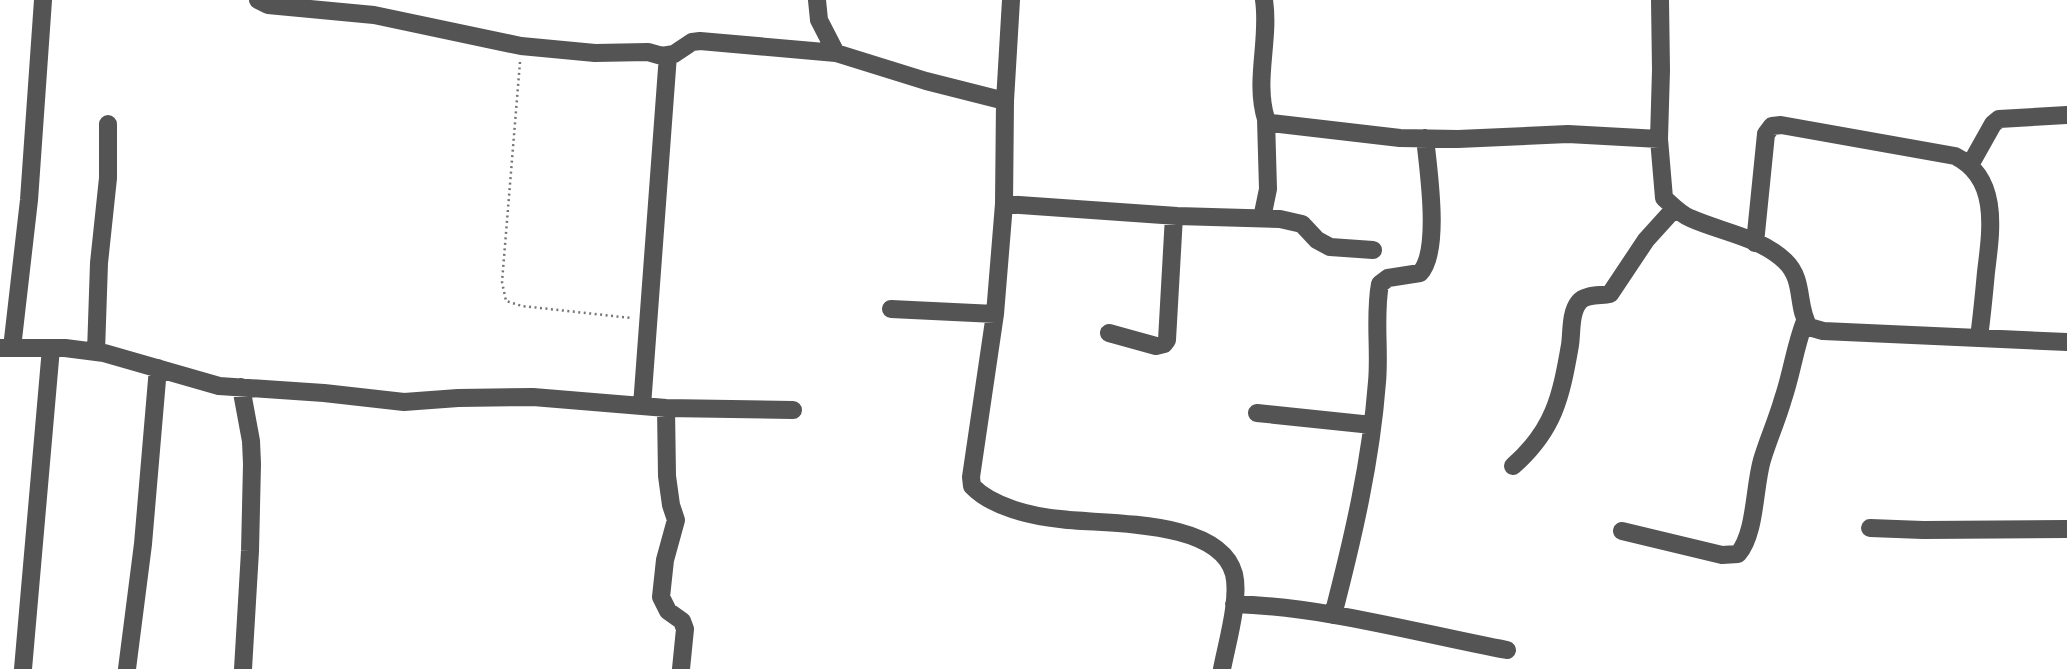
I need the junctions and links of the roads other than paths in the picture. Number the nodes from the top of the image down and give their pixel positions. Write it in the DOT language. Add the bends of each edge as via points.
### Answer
graph roads {
  1 [pos="43,0"];
  2 [pos="258,0"];
  3 [pos="817,0"];
  4 [pos="1011,0"];
  5 [pos="1264,0"];
  6 [pos="1660,0"];
  7 [pos="836,53"];
  8 [pos="668,55"];
  9 [pos="1005,101"];
  10 [pos="2067,115"];
  11 [pos="1266,119"];
  12 [pos="108,124"];
  13 [pos="1425,138"];
  14 [pos="1659,139"];
  15 [pos="1970,165"];
  16 [pos="1004,204"];
  17 [pos="1675,208"];
  18 [pos="1174,216"];
  19 [pos="1262,218"];
  20 [pos="1755,243"];
  21 [pos="1373,250"];
  22 [pos="891,309"];
  23 [pos="995,314"];
  24 [pos="1805,321"];
  25 [pos="1110,333"];
  26 [pos="1979,337"];
  27 [pos="2067,342"];
  28 [pos="6,348"];
  29 [pos="51,348"];
  30 [pos="96,352"];
  31 [pos="158,368"];
  32 [pos="241,387"];
  33 [pos="642,406"];
  34 [pos="666,408"];
  35 [pos="793,410"];
  36 [pos="1257,413"];
  37 [pos="1372,425"];
  38 [pos="1513,466"];
  39 [pos="1870,528"];
  40 [pos="2067,528"];
  41 [pos="1622,531"];
  42 [pos="1234,604"];
  43 [pos="1333,615"];
  44 [pos="1507,650"];
  45 [pos="23,669"];
  46 [pos="127,669"];
  47 [pos="243,669"];
  48 [pos="681,669"];
  49 [pos="1223,669"];
  1 -- 28 [label="street" via="29,200"];
  2 -- 8 [label="street" via="268,5 374,15 521,46"];
  3 -- 7 [label="street" via="819,20"];
  4 -- 9 [label="street"];
  5 -- 11 [label="street" via="1261,94"];
  6 -- 14 [label="street"];
  7 -- 8 [label="street" via="699,41"];
  7 -- 9 [label="street"];
  8 -- 33 [label="street"];
  9 -- 16 [label="street"];
  10 -- 15 [label="street" via="1996,121"];
  11 -- 13 [label="street" via="1292,127"];
  11 -- 19 [label="street" via="1268,189"];
  12 -- 30 [label="street"];
  13 -- 14 [label="street" via="1568,134"];
  13 -- 37 [label="street" via="1431,197 1428,261 1420,273 1388,278 1380,284"];
  14 -- 17 [label="street" via="1664,198"];
  15 -- 20 [label="street" via="1955,156 1772,126 1766,134"];
  15 -- 26 [label="street" via="1983,185 1991,221"];
  16 -- 18 [label="street"];
  16 -- 23 [label="street"];
  17 -- 20 [label="street" via="1689,218"];
  17 -- 38 [label="street" via="1646,240 1610,294 1578,303 1547,428"];
  18 -- 19 [label="street"];
  18 -- 25 [label="street" via="1167,340 1156,346"];
  19 -- 21 [label="street" via="1302,224 1330,247"];
  20 -- 24 [label="street" via="1785,261 1795,275"];
  22 -- 23 [label="street"];
  23 -- 42 [label="street" via="972,486 988,499 1021,511 1058,519 1147,525 1206,542 1230,562 1235,577"];
  24 -- 26 [label="street" via="1814,330"];
  24 -- 41 [label="street" via="1762,458 1744,548 1738,554 1722,555"];
  26 -- 27 [label="street"];
  28 -- 29 [label="street"];
  29 -- 30 [label="street"];
  29 -- 45 [label="street"];
  30 -- 31 [label="street"];
  31 -- 32 [label="street" via="219,386"];
  31 -- 46 [label="street"];
  32 -- 33 [label="street" via="404,402 533,397"];
  32 -- 47 [label="street" via="252,464"];
  33 -- 34 [label="street"];
  34 -- 35 [label="street"];
  34 -- 48 [label="street" via="667,476 676,520 661,597 685,629"];
  36 -- 37 [label="street"];
  37 -- 43 [label="street" via="1360,503"];
  39 -- 40 [label="street"];
  42 -- 43 [label="street"];
  42 -- 49 [label="street"];
  43 -- 44 [label="street"];
}
